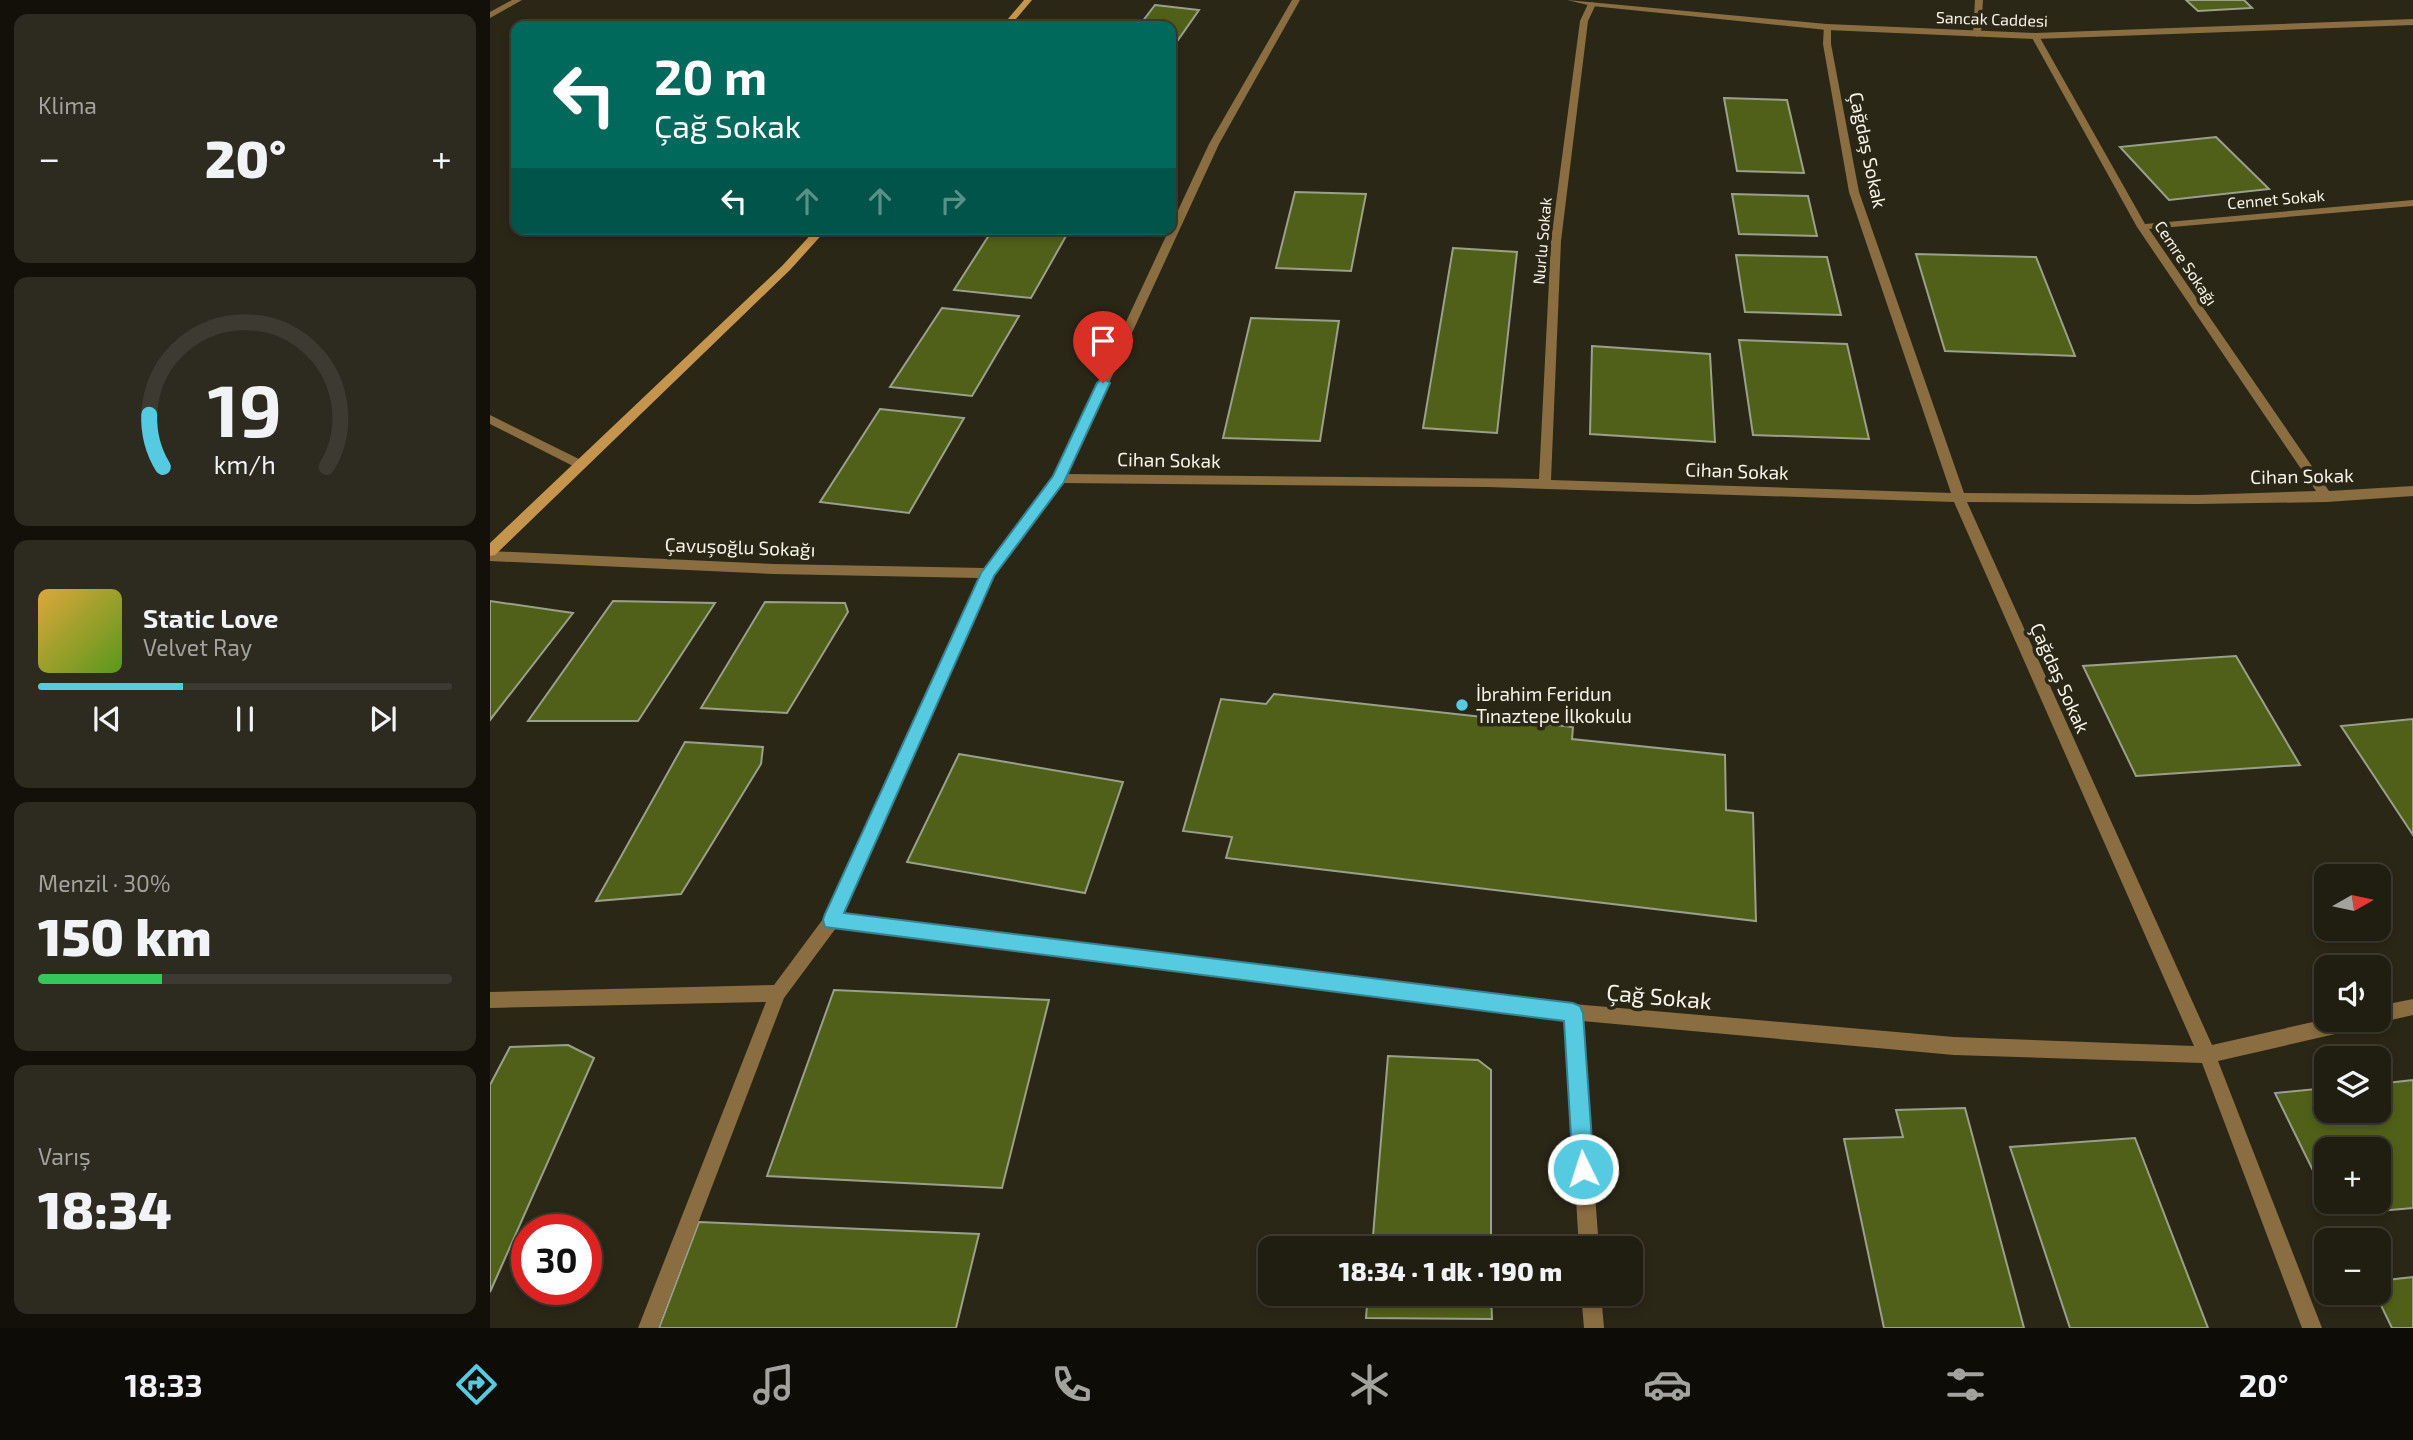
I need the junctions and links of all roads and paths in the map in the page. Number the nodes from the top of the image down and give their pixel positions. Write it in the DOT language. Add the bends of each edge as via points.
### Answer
graph roads {
  1 [pos="518,0"];
  2 [pos="1028,0"];
  3 [pos="1296,0"];
  4 [pos="1571,0"];
  5 [pos="1979,0"];
  6 [pos="1592,4"];
  7 [pos="490,15"];
  8 [pos="1010,21"];
  9 [pos="2412,23"];
  10 [pos="1827,27"];
  11 [pos="1977,34"];
  12 [pos="2035,36"];
  13 [pos="2413,203"];
  14 [pos="1176,226"];
  15 [pos="2142,228"];
  16 [pos="816,235"];
  17 [pos="1172,235"];
  18 [pos="490,419"];
  19 [pos="579,464"];
  20 [pos="1059,478"];
  21 [pos="1545,484"];
  22 [pos="2413,491"];
  23 [pos="2328,497"];
  24 [pos="1959,498"];
  25 [pos="490,553"];
  26 [pos="988,573"];
  27 [pos="832,920"];
  28 [pos="778,993"];
  29 [pos="490,1000"];
  30 [pos="2413,1007"];
  31 [pos="2391,1012"];
  32 [pos="1573,1013"];
  33 [pos="2314,1030"];
  34 [pos="2207,1055"];
  35 [pos="1587,1236"];
  36 [pos="1592,1306"];
  37 [pos="648,1328"];
  38 [pos="1594,1328"];
  39 [pos="2312,1328"];
  1 -- 7 [label="street"];
  2 -- 8 [label="main road"];
  3 -- 14 [label="street" via="1214,144"];
  4 -- 6 [label="street, Sancak Caddesi"];
  5 -- 11 [label="street"];
  6 -- 10 [label="street, Sancak Caddesi"];
  6 -- 21 [label="street, Nurlu Sokak" via="1584,21 1556,241"];
  9 -- 12 [label="street, Sancak Caddesi"];
  10 -- 11 [label="street, Sancak Caddesi"];
  10 -- 24 [label="street, Çağdaş Sokak" via="1854,192"];
  11 -- 12 [label="street, Sancak Caddesi"];
  12 -- 15 [label="street, Cemre Sokağı"];
  13 -- 15 [label="street, Cennet Sokak"];
  15 -- 23 [label="street, Cemre Sokağı"];
  16 -- 19 [label="main road"];
  17 -- 20 [label="street"];
  18 -- 19 [label="street"];
  19 -- 25 [label="main road"];
  20 -- 21 [label="street, Cihan Sokak"];
  20 -- 26 [label="street"];
  21 -- 24 [label="street, Cihan Sokak"];
  22 -- 23 [label="street, Cihan Sokak"];
  23 -- 24 [label="street, Cihan Sokak"];
  24 -- 34 [label="street, Çağdaş Sokak"];
  25 -- 26 [label="street, Çavuşoğlu Sokağı" via="774,569"];
  26 -- 27 [label="street"];
  27 -- 28 [label="street"];
  27 -- 32 [label="street, Çağ Sokak"];
  28 -- 29 [label="street"];
  28 -- 37 [label="street"];
  30 -- 31 [label="street"];
  32 -- 34 [label="street, Çağ Sokak" via="1954,1046"];
  32 -- 35 [label="street"];
  33 -- 34 [label="street, Çağ Sokak"];
  34 -- 39 [label="street, Çağdaş Sokak"];
  36 -- 38 [label="street"];
}
